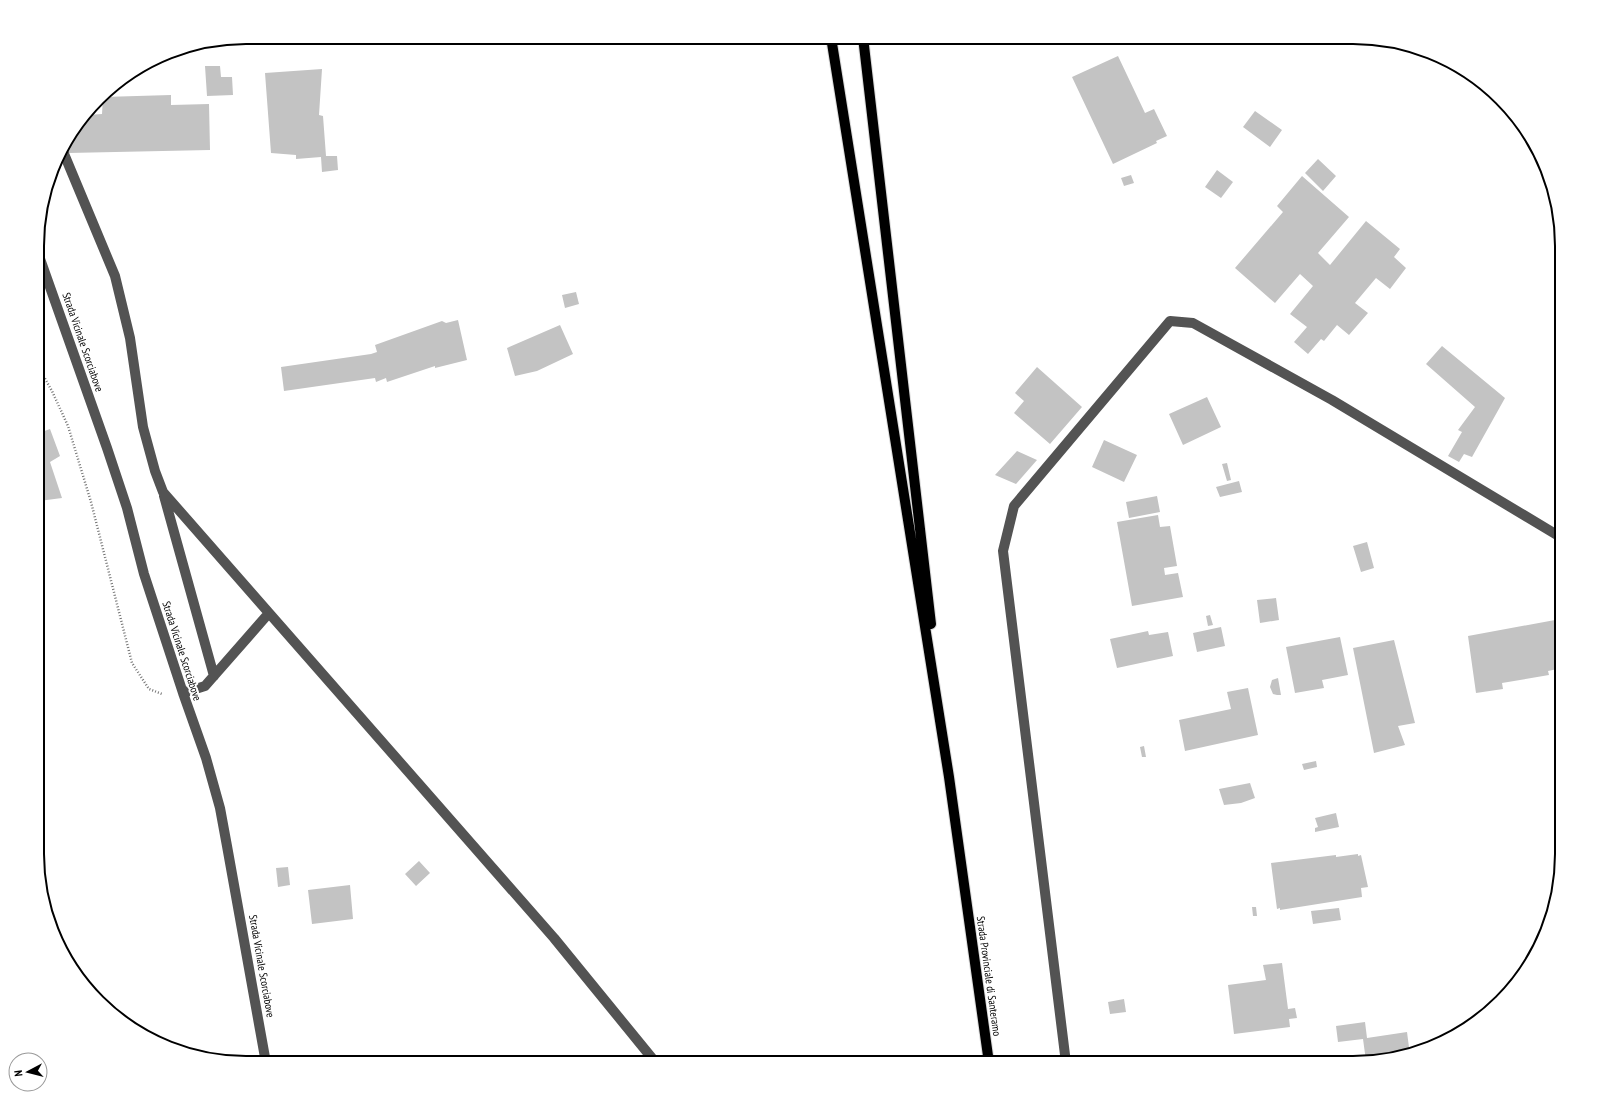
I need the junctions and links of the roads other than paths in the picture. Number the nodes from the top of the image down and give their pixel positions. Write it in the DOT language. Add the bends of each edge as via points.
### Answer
graph roads {
  1 [pos="832,44"];
  2 [pos="864,44"];
  3 [pos="65,157"];
  4 [pos="44,270"];
  5 [pos="163,492"];
  6 [pos="1555,534"];
  7 [pos="269,613"];
  8 [pos="214,676"];
  9 [pos="183,693"];
  10 [pos="949,777"];
  11 [pos="265,1056"];
  12 [pos="650,1056"];
  13 [pos="988,1056"];
  14 [pos="1065,1056"];
  1 -- 10 [label="main road"];
  2 -- 10 [label="main road"];
  3 -- 5 [label="street" via="115,276 130,338 143,426"];
  4 -- 9 [label="street, Strada Vicinale Scorciabove" via="127,508 144,574"];
  5 -- 7 [label="street"];
  5 -- 8 [label="street"];
  6 -- 14 [label="street" via="1332,400 1194,323 1170,321 1014,506 1003,551"];
  7 -- 8 [label="street"];
  7 -- 12 [label="street" via="554,938"];
  8 -- 9 [label="street" via="206,686"];
  9 -- 11 [label="street, Strada Vicinale Scorciabove" via="220,808"];
  10 -- 13 [label="main road, Strada Provinciale di Santeramo"];
}
